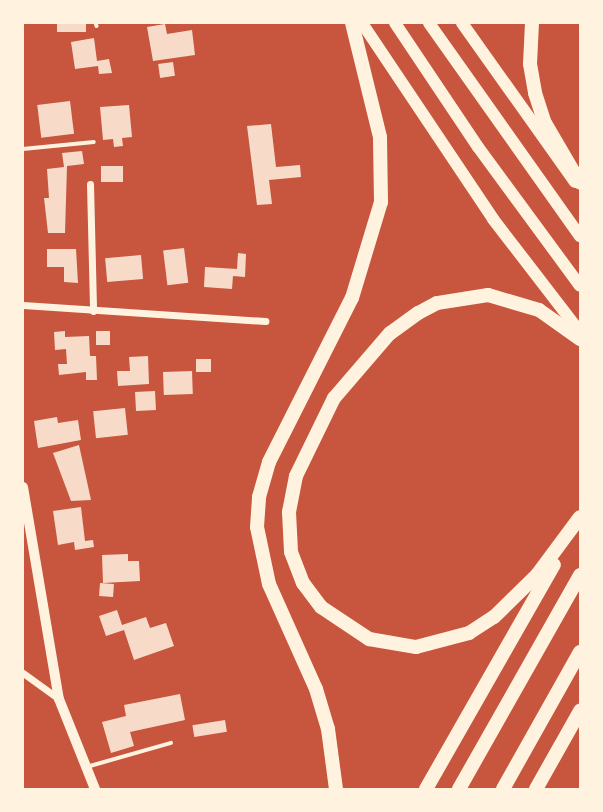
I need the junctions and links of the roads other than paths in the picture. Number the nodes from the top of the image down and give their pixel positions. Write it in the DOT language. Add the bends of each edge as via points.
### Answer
graph roads {
  1 [pos="352,23"];
  2 [pos="362,23"];
  3 [pos="395,23"];
  4 [pos="429,23"];
  5 [pos="462,23"];
  6 [pos="532,23"];
  7 [pos="94,142"];
  8 [pos="23,149"];
  9 [pos="580,183"];
  10 [pos="90,184"];
  11 [pos="580,189"];
  12 [pos="580,236"];
  13 [pos="580,286"];
  14 [pos="23,305"];
  15 [pos="93,311"];
  16 [pos="265,321"];
  17 [pos="580,332"];
  18 [pos="580,339"];
  19 [pos="23,487"];
  20 [pos="580,517"];
  21 [pos="580,575"];
  22 [pos="580,652"];
  23 [pos="23,673"];
  24 [pos="59,699"];
  25 [pos="580,711"];
  26 [pos="171,743"];
  27 [pos="84,767"];
  28 [pos="95,789"];
  29 [pos="336,789"];
  30 [pos="426,789"];
  31 [pos="459,789"];
  32 [pos="503,789"];
  33 [pos="536,789"];
  1 -- 29 [label="highway" via="379,127 380,202 352,298 269,462 258,497 257,527 269,584 316,689 328,729"];
  2 -- 17 [label="highway" via="469,185"];
  3 -- 13 [label="highway"];
  4 -- 12 [label="highway"];
  5 -- 11 [label="highway" via="554,159"];
  6 -- 9 [label="highway" via="530,64 535,93 545,123"];
  7 -- 8 [label="lane"];
  10 -- 15 [label="street"];
  14 -- 15 [label="street"];
  15 -- 16 [label="street"];
  18 -- 20 [label="highway" via="539,310 488,295 437,303 390,333 334,398 296,476 289,512 291,552 303,583 321,607 369,639 416,647 469,633 494,617 537,575"];
  19 -- 24 [label="main road"];
  20 -- 30 [label="highway"];
  21 -- 31 [label="highway"];
  22 -- 32 [label="highway"];
  23 -- 24 [label="street"];
  24 -- 27 [label="main road"];
  25 -- 33 [label="highway"];
  26 -- 27 [label="lane"];
  27 -- 28 [label="main road"];
}
